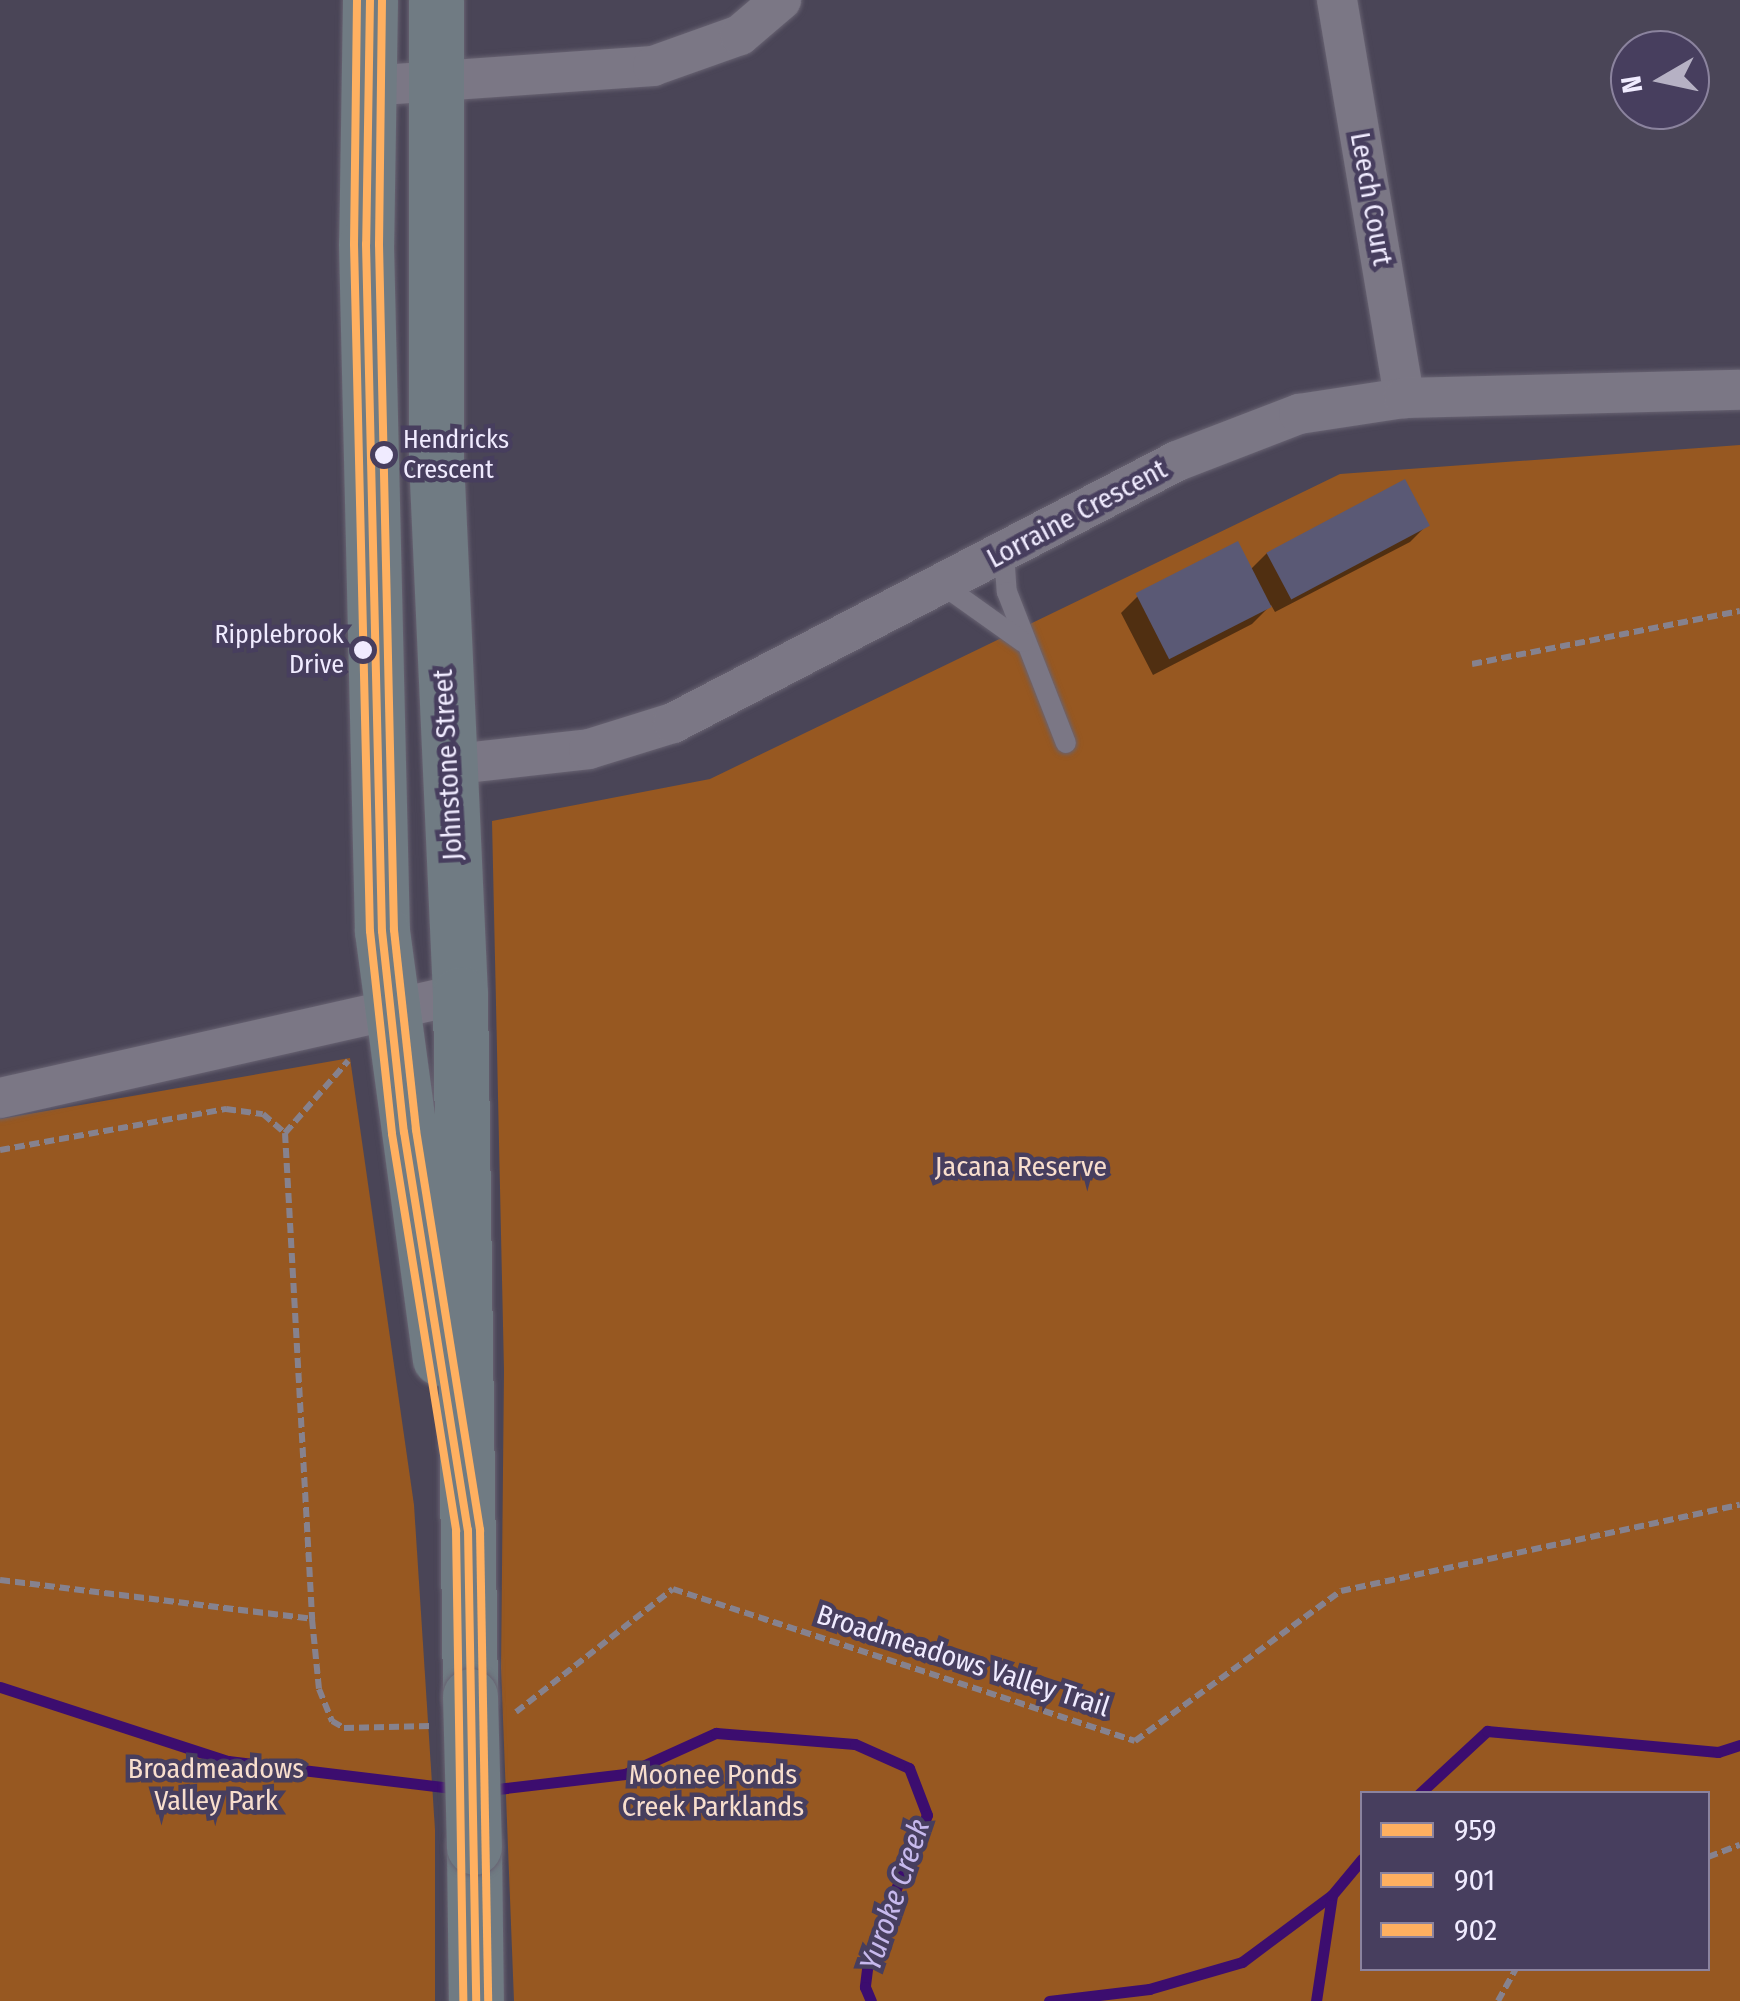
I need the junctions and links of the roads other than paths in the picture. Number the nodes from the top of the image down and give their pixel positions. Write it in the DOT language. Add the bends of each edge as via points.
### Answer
graph roads {
  1 [pos="370,0"];
  2 [pos="436,0"];
  3 [pos="780,0"];
  4 [pos="1337,0"];
  5 [pos="434,80"];
  6 [pos="368,86"];
  7 [pos="1740,390"];
  8 [pos="1404,398"];
  9 [pos="1004,553"];
  10 [pos="943,586"];
  11 [pos="1025,644"];
  12 [pos="1066,743"];
  13 [pos="447,766"];
  14 [pos="460,994"];
  15 [pos="390,1006"];
  16 [pos="0,1098"];
  17 [pos="468,1530"];
  18 [pos="476,2001"];
  1 -- 6 [label="main road, Johnstone Street"];
  2 -- 5 [label="main road, Johnstone Street"];
  3 -- 5 [label="street" via="722,44 653,66"];
  4 -- 8 [label="street, Leech Court"];
  5 -- 6 [label="street"];
  5 -- 13 [label="main road, Johnstone Street"];
  6 -- 15 [label="main road, Johnstone Street" via="377,793"];
  7 -- 8 [label="street, Lorraine Crescent"];
  8 -- 9 [label="street, Lorraine Crescent" via="1300,414 1250,430"];
  9 -- 10 [label="street, Lorraine Crescent"];
  9 -- 11 [label="lane" via="1007,592"];
  10 -- 11 [label="lane"];
  10 -- 13 [label="street, Lorraine Crescent" via="644,734 589,749"];
  11 -- 12 [label="lane"];
  13 -- 14 [label="main road, Johnstone Street"];
  14 -- 15 [label="street"];
  14 -- 17 [label="main road, Johnstone Street"];
  15 -- 16 [label="street"];
  15 -- 17 [label="main road, Johnstone Street"];
  17 -- 18 [label="main road, Johnstone Street, bridge"];
}
